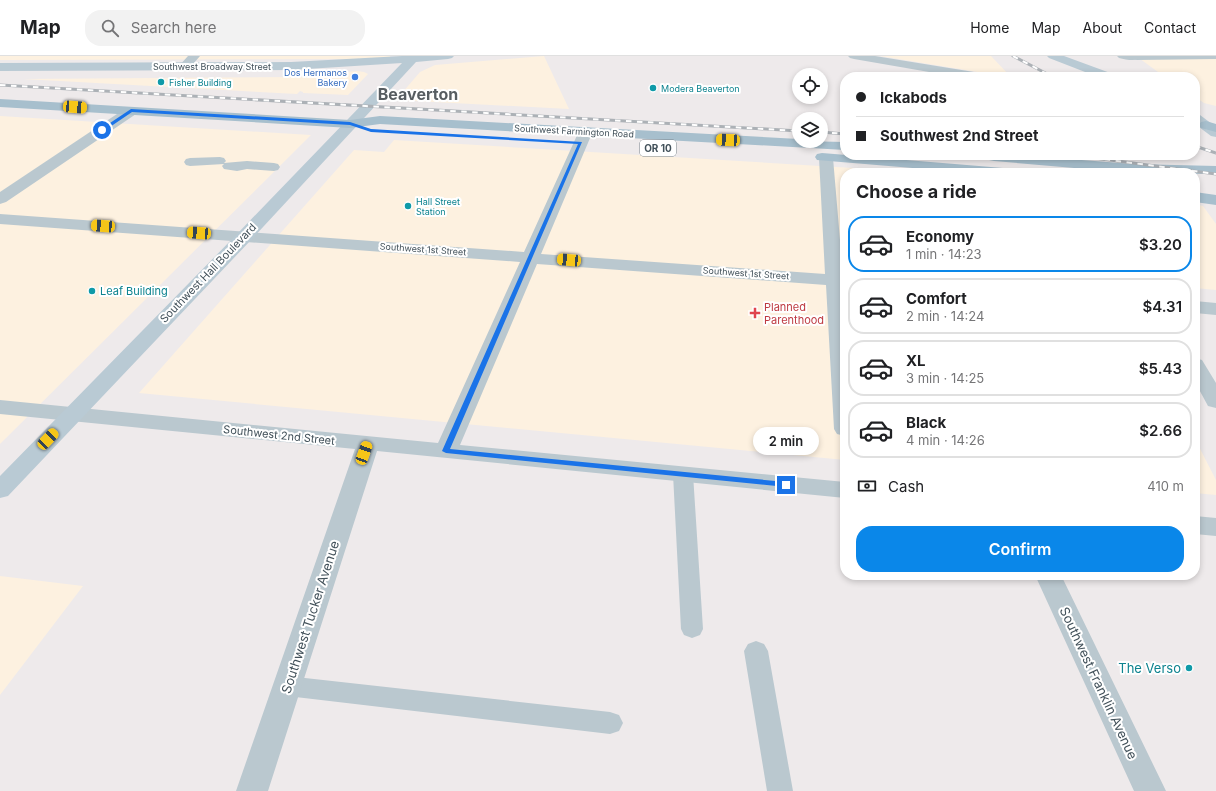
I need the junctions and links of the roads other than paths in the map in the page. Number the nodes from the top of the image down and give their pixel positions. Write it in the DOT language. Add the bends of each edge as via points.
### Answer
graph roads {
  1 [pos="194,56"];
  2 [pos="448,56"];
  3 [pos="854,56"];
  4 [pos="1053,56"];
  5 [pos="1123,56"];
  6 [pos="1216,56"];
  7 [pos="415,57"];
  8 [pos="1137,57"];
  9 [pos="0,67"];
  10 [pos="184,67"];
  11 [pos="950,72"];
  12 [pos="1096,72"];
  13 [pos="0,103"];
  14 [pos="131,110"];
  15 [pos="350,124"];
  16 [pos="583,137"];
  17 [pos="840,146"];
  18 [pos="826,158"];
  19 [pos="840,159"];
  20 [pos="854,160"];
  21 [pos="1025,160"];
  22 [pos="190,162"];
  23 [pos="274,167"];
  24 [pos="966,168"];
  25 [pos="1107,168"];
  26 [pos="1200,170"];
  27 [pos="1216,170"];
  28 [pos="1200,185"];
  29 [pos="1216,185"];
  30 [pos="1200,198"];
  31 [pos="0,199"];
  32 [pos="1216,200"];
  33 [pos="0,219"];
  34 [pos="244,237"];
  35 [pos="530,257"];
  36 [pos="840,281"];
  37 [pos="1200,307"];
  38 [pos="1216,309"];
  39 [pos="1200,373"];
  40 [pos="1216,401"];
  41 [pos="0,407"];
  42 [pos="73,414"];
  43 [pos="368,443"];
  44 [pos="446,451"];
  45 [pos="683,474"];
  46 [pos="0,490"];
  47 [pos="840,490"];
  48 [pos="1200,525"];
  49 [pos="1216,527"];
  50 [pos="1050,580"];
  51 [pos="692,629"];
  52 [pos="756,651"];
  53 [pos="287,686"];
  54 [pos="610,723"];
  55 [pos="252,791"];
  56 [pos="780,791"];
  57 [pos="1150,791"];
  1 -- 10 [label="street"];
  2 -- 7 [label="main road, Southwest Broadway Street"];
  3 -- 11 [label="street"];
  4 -- 12 [label="main road"];
  5 -- 8 [label="street"];
  6 -- 8 [label="lane"];
  7 -- 10 [label="main road, Southwest Broadway Street" via="315,65"];
  7 -- 15 [label="main road, Southwest Hall Boulevard"];
  9 -- 10 [label="main road, Southwest Broadway Street"];
  13 -- 14 [label="main road, Southwest Farmington Road / OR 10"];
  14 -- 15 [label="main road, Southwest Farmington Road / OR 10"];
  14 -- 31 [label="street"];
  15 -- 16 [label="main road, Southwest Farmington Road / OR 10" via="371,130"];
  15 -- 34 [label="main road, Southwest Hall Boulevard"];
  16 -- 17 [label="main road, Southwest Farmington Road / OR 10"];
  16 -- 18 [label="main road, Southwest Farmington Road / OR 10"];
  16 -- 35 [label="street"];
  18 -- 19 [label="main road, Southwest Farmington Road / OR 10"];
  18 -- 36 [label="street"];
  20 -- 24 [label="main road, Southwest Farmington Road / OR 10"];
  21 -- 25 [label="main road"];
  22 -- 23 [label="lane" via="223,163 238,167"];
  26 -- 27 [label="main road"];
  28 -- 29 [label="main road"];
  30 -- 32 [label="main road"];
  33 -- 34 [label="street, Southwest 1st Street"];
  34 -- 35 [label="street, Southwest 1st Street"];
  34 -- 42 [label="main road, Southwest Hall Boulevard"];
  35 -- 36 [label="street, Southwest 1st Street"];
  35 -- 44 [label="street"];
  37 -- 38 [label="street"];
  39 -- 40 [label="street"];
  41 -- 42 [label="street, Southwest 2nd Street"];
  42 -- 43 [label="street, Southwest 2nd Street"];
  42 -- 46 [label="main road, Southwest Hall Boulevard"];
  43 -- 44 [label="street, Southwest 2nd Street"];
  43 -- 53 [label="street, Southwest Tucker Avenue"];
  44 -- 45 [label="street, Southwest 2nd Street"];
  45 -- 47 [label="street, Southwest 2nd Street"];
  45 -- 51 [label="lane"];
  48 -- 49 [label="street"];
  50 -- 57 [label="street, Southwest Franklin Avenue"];
  52 -- 56 [label="lane"];
  53 -- 54 [label="lane"];
  53 -- 55 [label="street, Southwest Tucker Avenue"];
}
